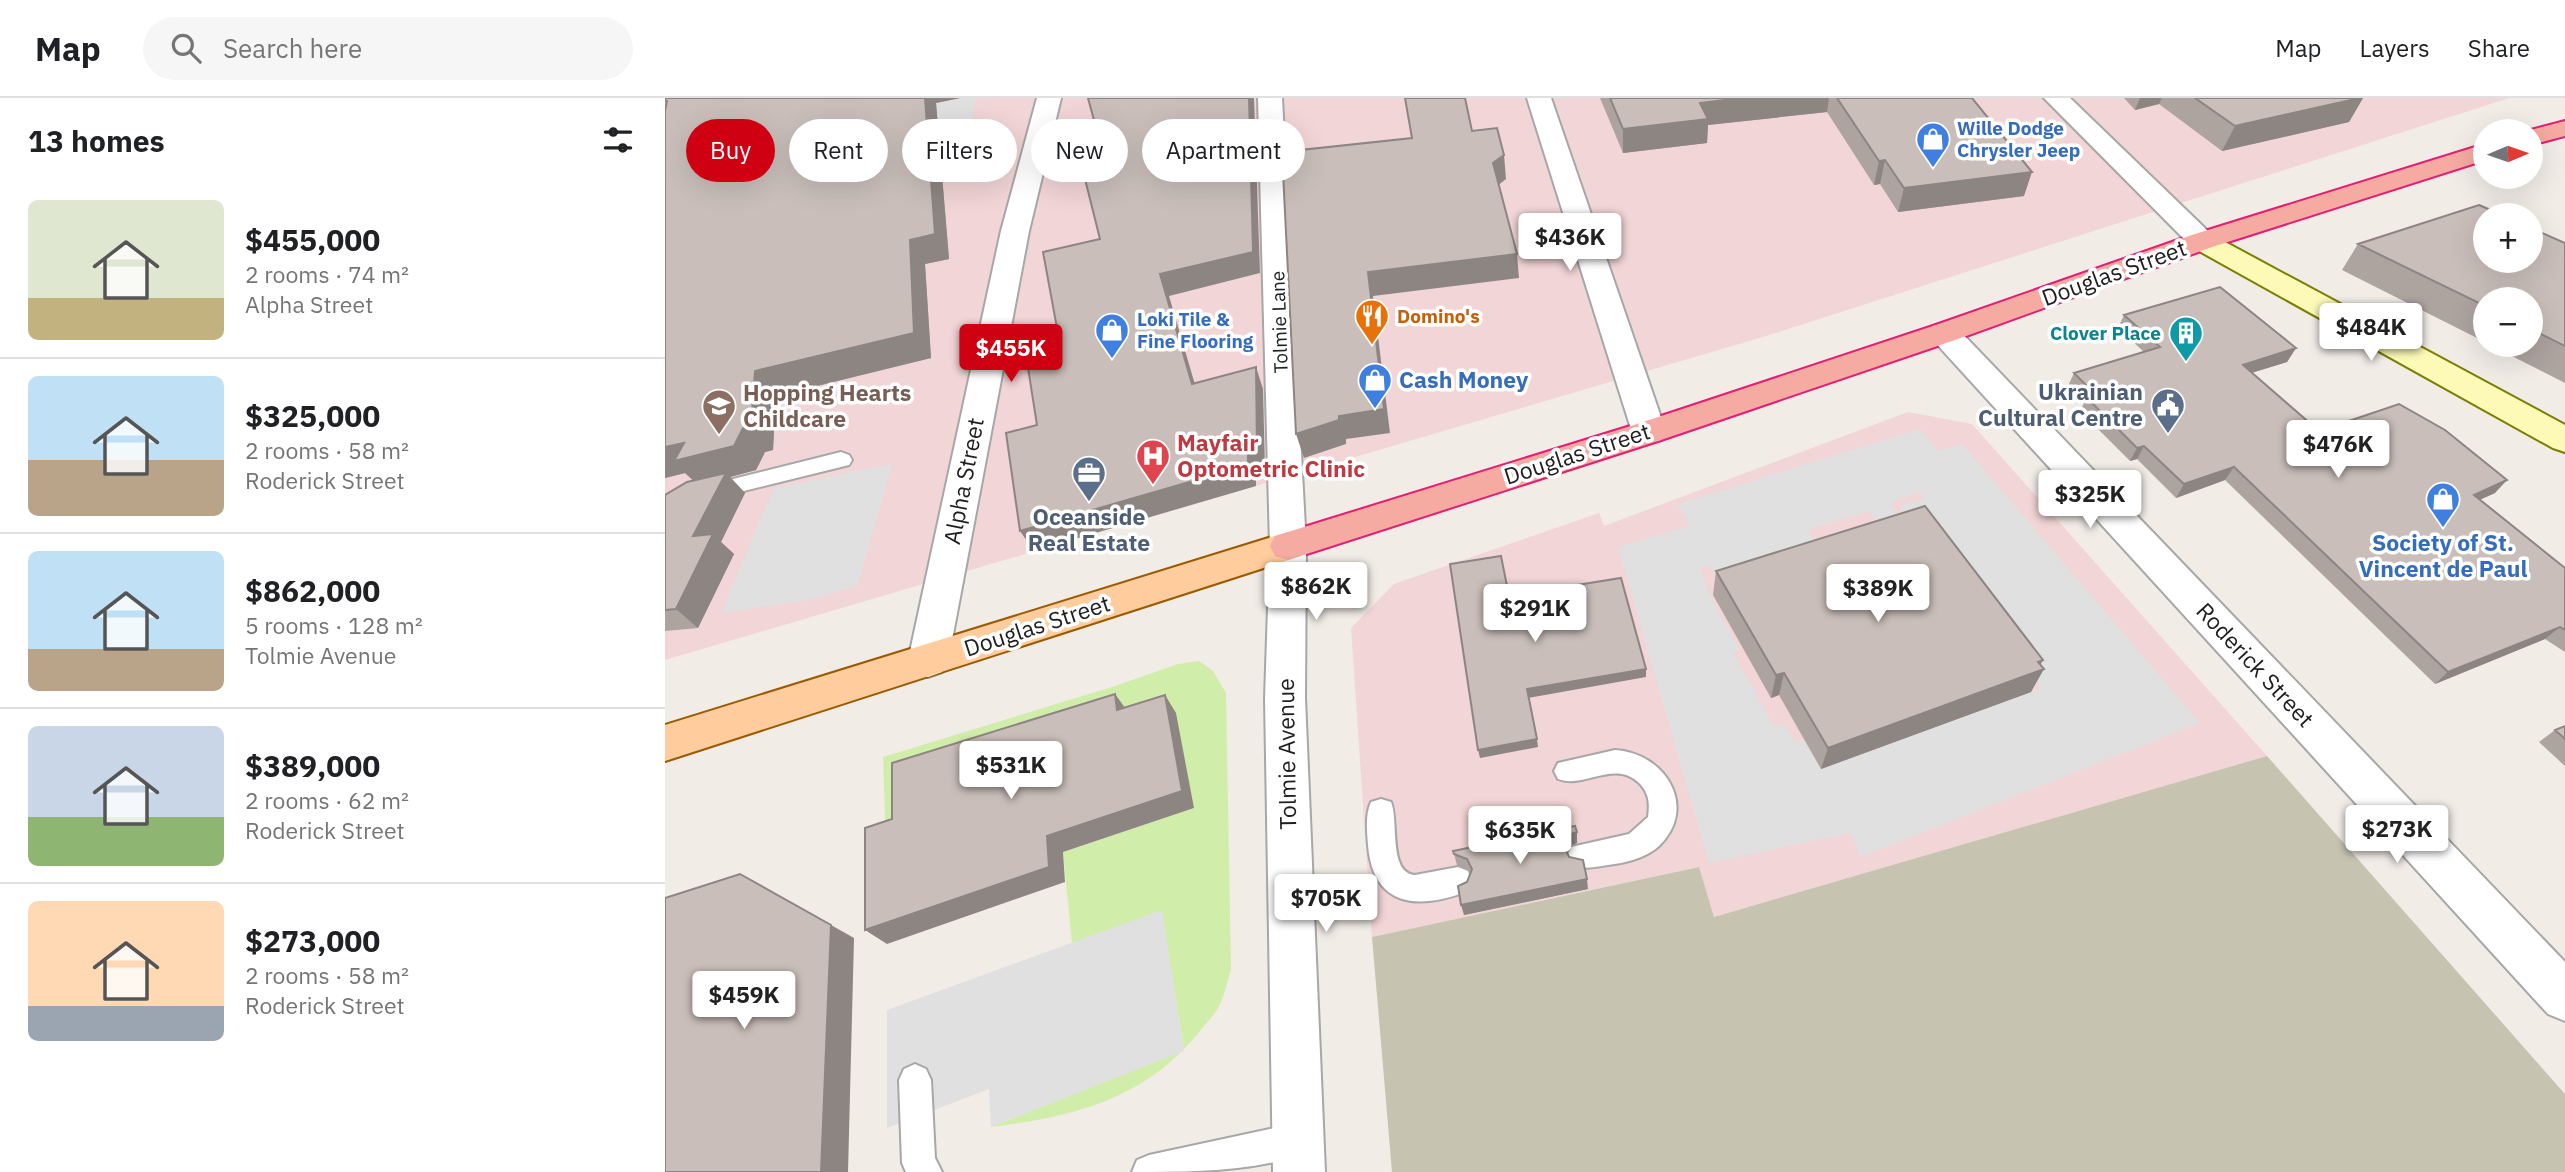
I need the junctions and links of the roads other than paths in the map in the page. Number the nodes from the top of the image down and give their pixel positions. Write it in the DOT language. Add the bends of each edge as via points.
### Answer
graph roads {
  1 [pos="1049,98"];
  2 [pos="1270,98"];
  3 [pos="1539,98"];
  4 [pos="2056,98"];
  5 [pos="2565,128"];
  6 [pos="2543,134"];
  7 [pos="2473,156"];
  8 [pos="2202,241"];
  9 [pos="1944,333"];
  10 [pos="1649,432"];
  11 [pos="2565,440"];
  12 [pos="842,460"];
  13 [pos="665,517"];
  14 [pos="1288,545"];
  15 [pos="928,661"];
  16 [pos="665,743"];
  17 [pos="1567,771"];
  18 [pos="1381,811"];
  19 [pos="1581,856"];
  20 [pos="1458,881"];
  21 [pos="2565,997"];
  22 [pos="915,1080"];
  23 [pos="1298,1156"];
  24 [pos="925,1172"];
  25 [pos="1149,1172"];
  1 -- 15 [label="street, Alpha Street" via="1015,231"];
  2 -- 14 [label="street, Tolmie Lane"];
  3 -- 10 [label="street"];
  4 -- 8 [label="street"];
  5 -- 6 [label="highway"];
  7 -- 8 [label="highway, Douglas Street"];
  8 -- 9 [label="highway, Douglas Street"];
  8 -- 11 [label="main road"];
  9 -- 10 [label="highway, Douglas Street"];
  9 -- 21 [label="street, Roderick Street"];
  10 -- 14 [label="highway, Douglas Street"];
  12 -- 13 [label="lane" via="703,493"];
  14 -- 15 [label="main road, Douglas Street"];
  14 -- 23 [label="street, Tolmie Avenue" via="1285,698"];
  15 -- 16 [label="main road, Douglas Street"];
  17 -- 19 [label="lane" via="1615,761 1632,764 1646,771 1663,797 1658,826 1649,838 1635,846"];
  18 -- 20 [label="lane" via="1387,873 1394,881 1411,889"];
  22 -- 24 [label="lane" via="919,1163"];
  23 -- 25 [label="lane"];
}
